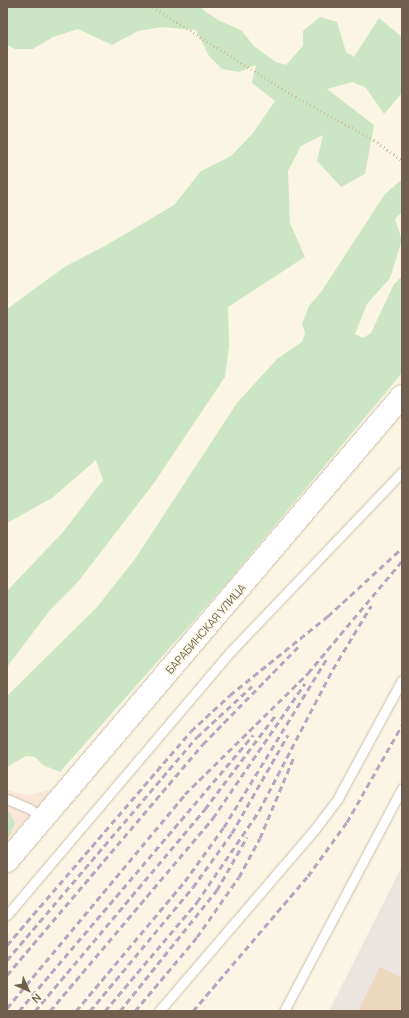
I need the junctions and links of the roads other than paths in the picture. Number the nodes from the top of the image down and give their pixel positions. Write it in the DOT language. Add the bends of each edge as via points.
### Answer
graph roads {
  1 [pos="402,396"];
  2 [pos="402,472"];
  3 [pos="402,680"];
  4 [pos="402,788"];
  5 [pos="7,798"];
  6 [pos="43,819"];
  7 [pos="7,861"];
  8 [pos="7,915"];
  9 [pos="159,1011"];
  10 [pos="284,1011"];
  1 -- 6 [label="main road, БАРАБИНСКАЯ УЛИЦА"];
  2 -- 8 [label="lane" via="231,651"];
  3 -- 9 [label="lane" via="338,798 315,829"];
  4 -- 10 [label="lane"];
  5 -- 6 [label="lane" via="30,809"];
  6 -- 7 [label="main road, БАРАБИНСКАЯ УЛИЦА"];
}
